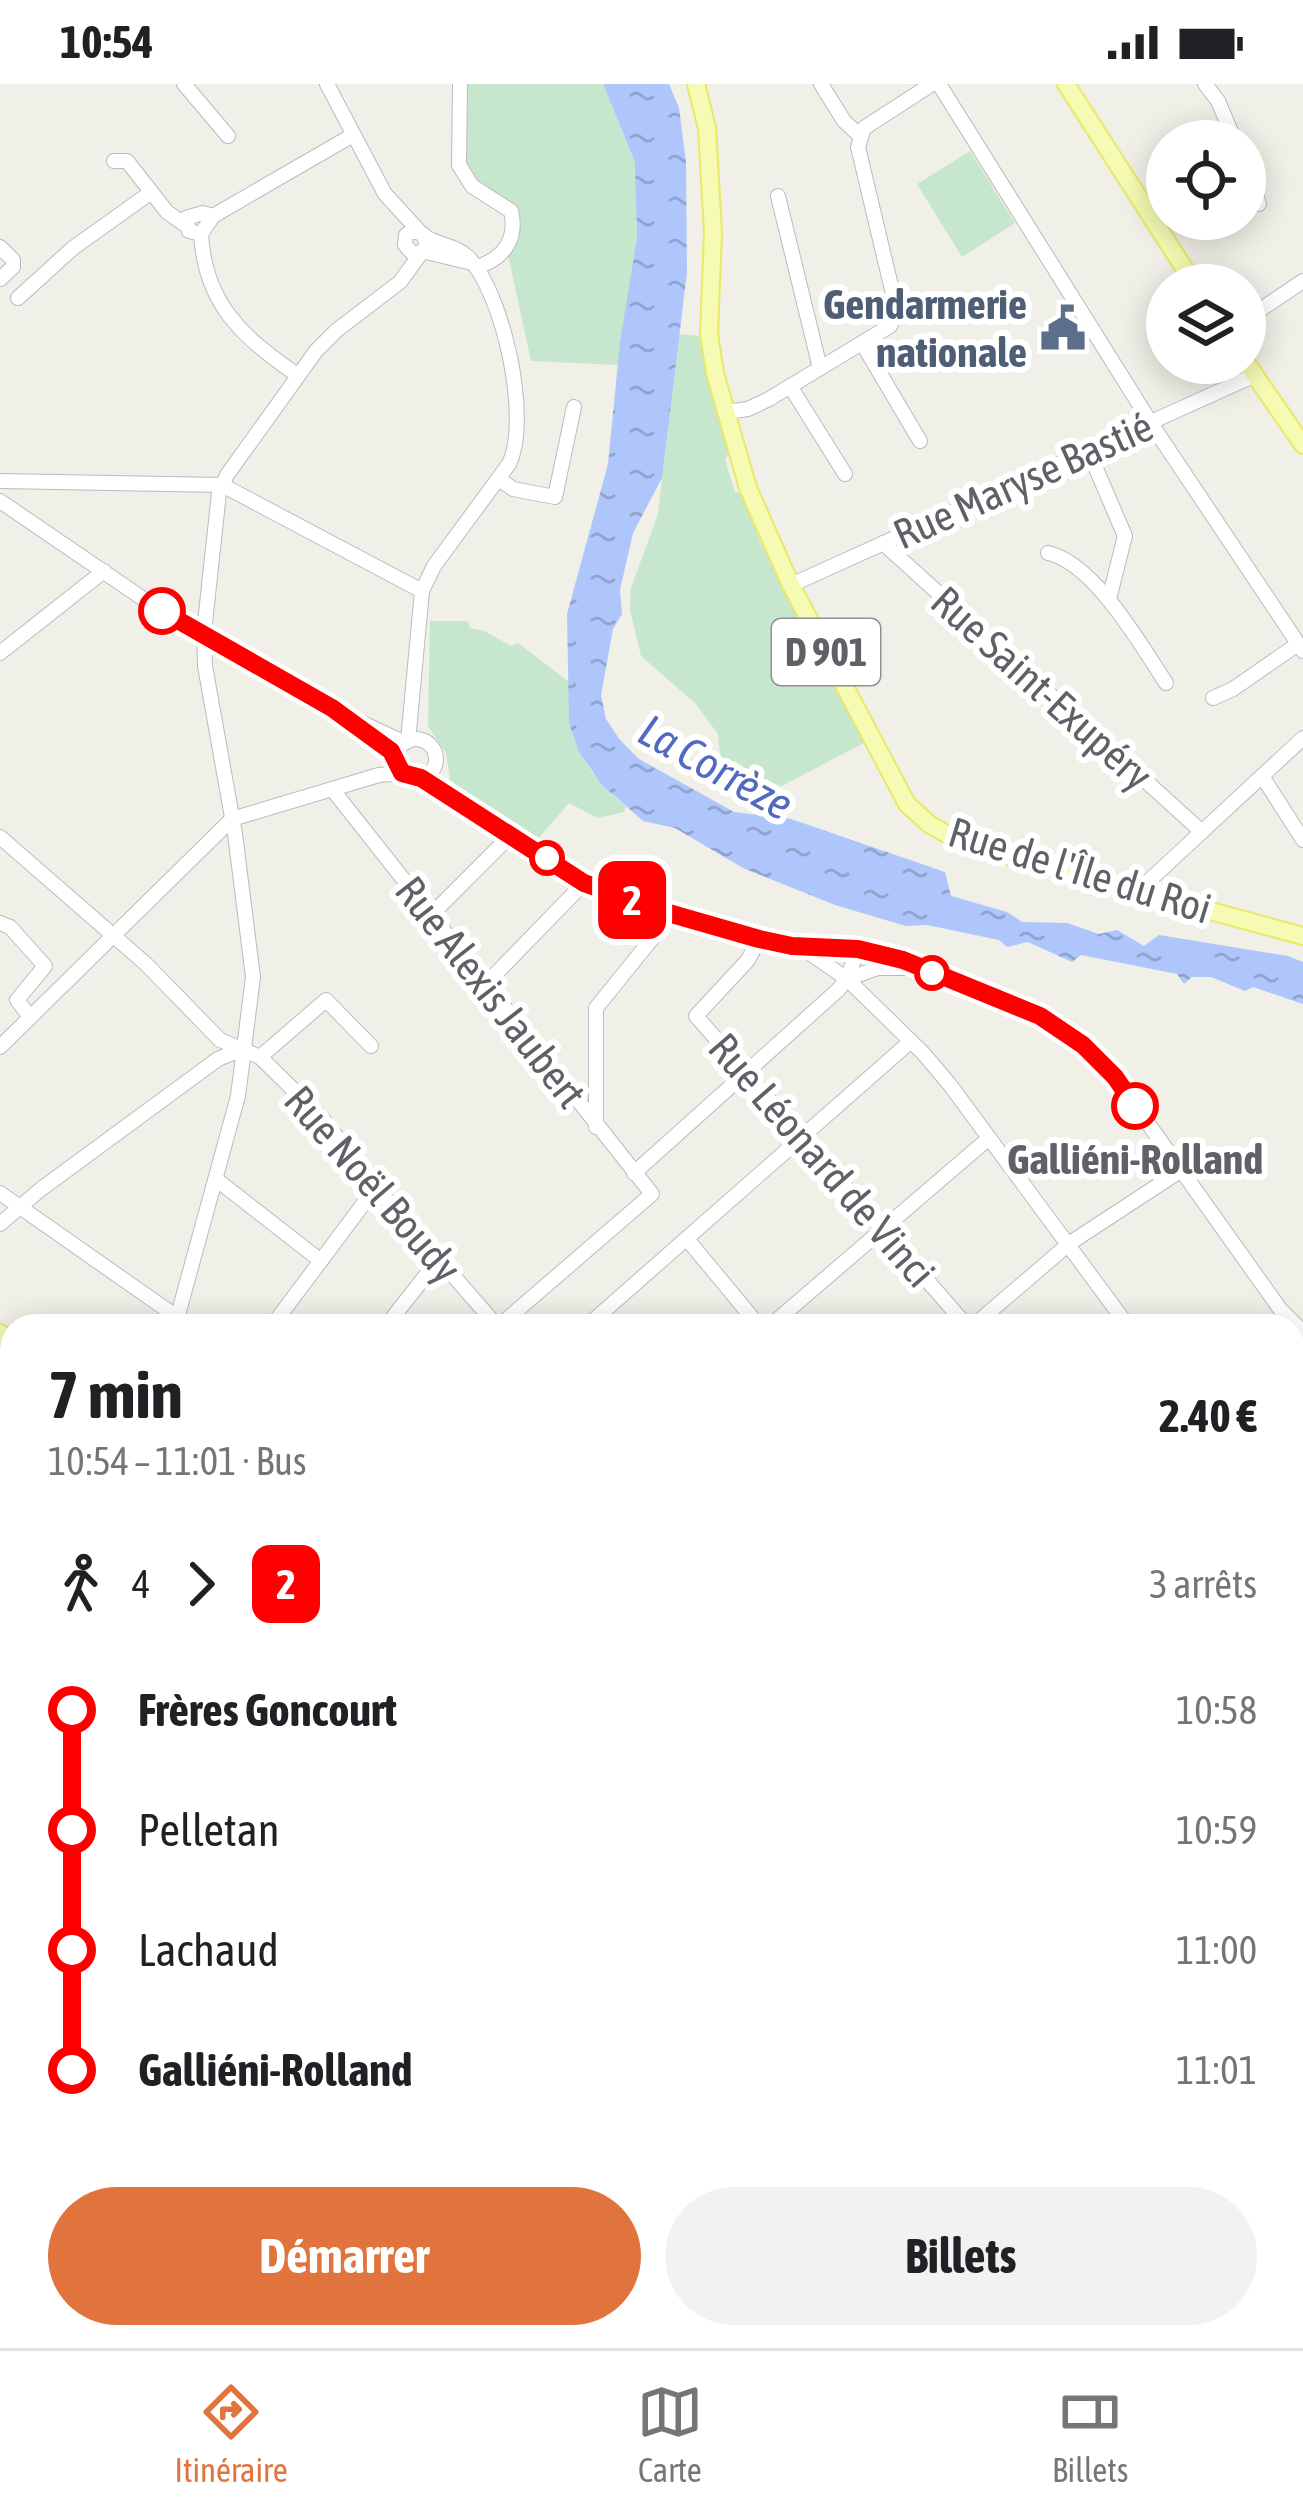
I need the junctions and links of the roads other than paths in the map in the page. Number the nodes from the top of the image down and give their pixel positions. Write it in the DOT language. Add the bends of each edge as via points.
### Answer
graph roads {
  1 [pos="184,84"];
  2 [pos="327,84"];
  3 [pos="460,84"];
  4 [pos="696,84"];
  5 [pos="821,84"];
  6 [pos="935,84"];
  7 [pos="1066,84"];
  8 [pos="1205,84"];
  9 [pos="1226,120"];
  10 [pos="353,135"];
  11 [pos="859,135"];
  12 [pos="228,136"];
  13 [pos="114,160"];
  14 [pos="150,194"];
  15 [pos="385,194"];
  16 [pos="778,196"];
  17 [pos="213,216"];
  18 [pos="184,224"];
  19 [pos="201,234"];
  20 [pos="422,243"];
  21 [pos="404,244"];
  22 [pos="0,247"];
  23 [pos="1182,264"];
  24 [pos="474,265"];
  25 [pos="0,279"];
  26 [pos="1303,280"];
  27 [pos="392,285"];
  28 [pos="18,298"];
  29 [pos="1266,306"];
  30 [pos="862,343"];
  31 [pos="820,368"];
  32 [pos="297,375"];
  33 [pos="1220,384"];
  34 [pos="1262,384"];
  35 [pos="790,386"];
  36 [pos="574,406"];
  37 [pos="728,418"];
  38 [pos="1150,422"];
  39 [pos="1300,435"];
  40 [pos="920,441"];
  41 [pos="1088,450"];
  42 [pos="845,474"];
  43 [pos="499,478"];
  44 [pos="0,481"];
  45 [pos="222,485"];
  46 [pos="0,501"];
  47 [pos="883,544"];
  48 [pos="1048,553"];
  49 [pos="104,571"];
  50 [pos="791,585"];
  51 [pos="422,591"];
  52 [pos="1109,599"];
  53 [pos="204,632"];
  54 [pos="1301,648"];
  55 [pos="0,652"];
  56 [pos="416,671"];
  57 [pos="1166,683"];
  58 [pos="1213,698"];
  59 [pos="332,708"];
  60 [pos="1303,738"];
  61 [pos="406,742"];
  62 [pos="433,751"];
  63 [pos="398,765"];
  64 [pos="1262,776"];
  65 [pos="421,778"];
  66 [pos="332,789"];
  67 [pos="232,819"];
  68 [pos="492,823"];
  69 [pos="1202,832"];
  70 [pos="512,835"];
  71 [pos="0,837"];
  72 [pos="1303,840"];
  73 [pos="584,883"];
  74 [pos="1139,890"];
  75 [pos="672,914"];
  76 [pos="430,916"];
  77 [pos="0,923"];
  78 [pos="110,935"];
  79 [pos="1303,936"];
  80 [pos="759,939"];
  81 [pos="801,947"];
  82 [pos="858,949"];
  83 [pos="922,970"];
  84 [pos="847,979"];
  85 [pos="484,986"];
  86 [pos="30,1017"];
  87 [pos="4,1036"];
  88 [pos="911,1041"];
  89 [pos="371,1046"];
  90 [pos="242,1049"];
  91 [pos="260,1057"];
  92 [pos="747,1074"];
  93 [pos="596,1127"];
  94 [pos="802,1138"];
  95 [pos="989,1138"];
  96 [pos="1180,1171"];
  97 [pos="634,1173"];
  98 [pos="217,1180"];
  99 [pos="376,1187"];
  100 [pos="0,1193"];
  101 [pos="18,1208"];
  102 [pos="0,1224"];
  103 [pos="883,1230"];
  104 [pos="687,1239"];
  105 [pos="1070,1243"];
  106 [pos="438,1260"];
  107 [pos="320,1261"];
  108 [pos="166,1314"];
  109 [pos="178,1314"];
  110 [pos="284,1314"];
  111 [pos="395,1314"];
  112 [pos="487,1314"];
  113 [pos="512,1314"];
  114 [pos="601,1314"];
  115 [pos="749,1314"];
  116 [pos="784,1314"];
  117 [pos="959,1314"];
  118 [pos="984,1314"];
  119 [pos="1120,1314"];
  120 [pos="1287,1314"];
  1 -- 12 [label="street"];
  2 -- 10 [label="street"];
  3 -- 24 [label="street" via="459,165 514,222 501,254"];
  4 -- 37 [label="main road, Rue de l'Île du Roi / D 901" via="713,232 709,334"];
  5 -- 11 [label="street"];
  6 -- 11 [label="street"];
  6 -- 38 [label="street"];
  7 -- 23 [label="main road"];
  8 -- 9 [label="street"];
  10 -- 15 [label="street"];
  10 -- 17 [label="street"];
  11 -- 30 [label="street" via="897,311 890,326"];
  13 -- 14 [label="street" via="127,161"];
  14 -- 18 [label="street"];
  14 -- 28 [label="street"];
  15 -- 20 [label="street"];
  15 -- 21 [label="street"];
  16 -- 31 [label="street"];
  17 -- 18 [label="street" via="195,213"];
  17 -- 19 [label="street"];
  18 -- 19 [label="street"];
  19 -- 32 [label="street" via="209,279 231,320"];
  20 -- 21 [label="street" via="409,251"];
  20 -- 24 [label="street" via="455,248"];
  20 -- 27 [label="street" via="407,275"];
  21 -- 27 [label="street"];
  22 -- 25 [label="street" via="13,267"];
  24 -- 43 [label="street" via="495,299 518,411 517,445"];
  26 -- 29 [label="street"];
  27 -- 32 [label="street"];
  30 -- 31 [label="street"];
  30 -- 40 [label="street"];
  31 -- 35 [label="street"];
  32 -- 45 [label="street"];
  33 -- 38 [label="street, Rue Maryse Bastié"];
  34 -- 39 [label="main road"];
  35 -- 37 [label="street"];
  35 -- 42 [label="street"];
  36 -- 43 [label="street" via="555,497"];
  37 -- 50 [label="main road, Rue de l'Île du Roi / D 901" via="761,526"];
  38 -- 41 [label="street, Rue Maryse Bastié"];
  38 -- 54 [label="street"];
  41 -- 47 [label="street, Rue Maryse Bastié"];
  41 -- 52 [label="street" via="1125,536"];
  43 -- 51 [label="street"];
  44 -- 45 [label="street"];
  45 -- 51 [label="street"];
  45 -- 53 [label="street"];
  46 -- 49 [label="street"];
  47 -- 50 [label="street, Rue Maryse Bastié"];
  47 -- 69 [label="street, Rue Saint-Exupéry"];
  48 -- 52 [label="street"];
  49 -- 53 [label="street"];
  49 -- 55 [label="street"];
  50 -- 74 [label="main road, Rue de l'Île du Roi / D 901" via="896,788 920,816 964,844"];
  51 -- 56 [label="street"];
  52 -- 57 [label="street"];
  53 -- 59 [label="street"];
  53 -- 67 [label="street"];
  54 -- 58 [label="street"];
  56 -- 61 [label="street"];
  56 -- 62 [label="street" via="420,723"];
  59 -- 61 [label="street"];
  59 -- 63 [label="street"];
  60 -- 64 [label="street"];
  61 -- 62 [label="street"];
  61 -- 63 [label="street"];
  62 -- 65 [label="street"];
  62 -- 68 [label="street" via="443,784"];
  63 -- 65 [label="street"];
  63 -- 66 [label="street"];
  64 -- 69 [label="street"];
  64 -- 72 [label="street"];
  65 -- 68 [label="street"];
  66 -- 67 [label="street"];
  66 -- 76 [label="street, Rue Alexis Jaubert"];
  67 -- 78 [label="street"];
  67 -- 90 [label="street" via="254,977"];
  68 -- 70 [label="street"];
  69 -- 74 [label="street"];
  70 -- 73 [label="street"];
  70 -- 76 [label="street"];
  71 -- 78 [label="street, Rue Noël Boudy"];
  73 -- 75 [label="street"];
  73 -- 85 [label="street"];
  74 -- 79 [label="main road, Rue de l'Île du Roi / D 901"];
  75 -- 80 [label="street"];
  75 -- 93 [label="street" via="596,1008"];
  76 -- 85 [label="street, Rue Alexis Jaubert"];
  77 -- 86 [label="street" via="45,966 17,1000"];
  78 -- 86 [label="street"];
  78 -- 90 [label="street, Rue Noël Boudy" via="220,1040"];
  80 -- 81 [label="street"];
  80 -- 92 [label="street, Rue Léonard de Vinci" via="696,1016"];
  81 -- 82 [label="street"];
  81 -- 84 [label="street"];
  82 -- 83 [label="street"];
  82 -- 84 [label="street"];
  83 -- 84 [label="street" via="887,967"];
  83 -- 96 [label="street" via="1040,1016 1083,1045"];
  84 -- 88 [label="street"];
  84 -- 92 [label="street"];
  85 -- 93 [label="street, Rue Alexis Jaubert"];
  86 -- 87 [label="street"];
  88 -- 94 [label="street"];
  88 -- 95 [label="street"];
  89 -- 91 [label="street" via="326,1000"];
  90 -- 91 [label="street, Rue Noël Boudy"];
  90 -- 98 [label="street"];
  90 -- 101 [label="street"];
  91 -- 99 [label="street, Rue Noël Boudy"];
  92 -- 94 [label="street, Rue Léonard de Vinci"];
  92 -- 97 [label="street"];
  93 -- 97 [label="street, Rue Alexis Jaubert"];
  94 -- 103 [label="street, Rue Léonard de Vinci"];
  94 -- 104 [label="street"];
  95 -- 103 [label="street"];
  95 -- 105 [label="street"];
  96 -- 105 [label="street"];
  96 -- 120 [label="street"];
  97 -- 113 [label="street, Rue Alexis Jaubert" via="652,1194"];
  98 -- 107 [label="street"];
  98 -- 109 [label="street"];
  99 -- 106 [label="street, Rue Noël Boudy"];
  99 -- 107 [label="street"];
  100 -- 101 [label="street"];
  101 -- 102 [label="street"];
  101 -- 108 [label="street"];
  103 -- 116 [label="street"];
  103 -- 117 [label="street, Rue Léonard de Vinci"];
  104 -- 114 [label="street"];
  104 -- 115 [label="street"];
  105 -- 118 [label="street"];
  105 -- 119 [label="street"];
  106 -- 111 [label="street"];
  106 -- 112 [label="street, Rue Noël Boudy"];
  107 -- 110 [label="street"];
}
